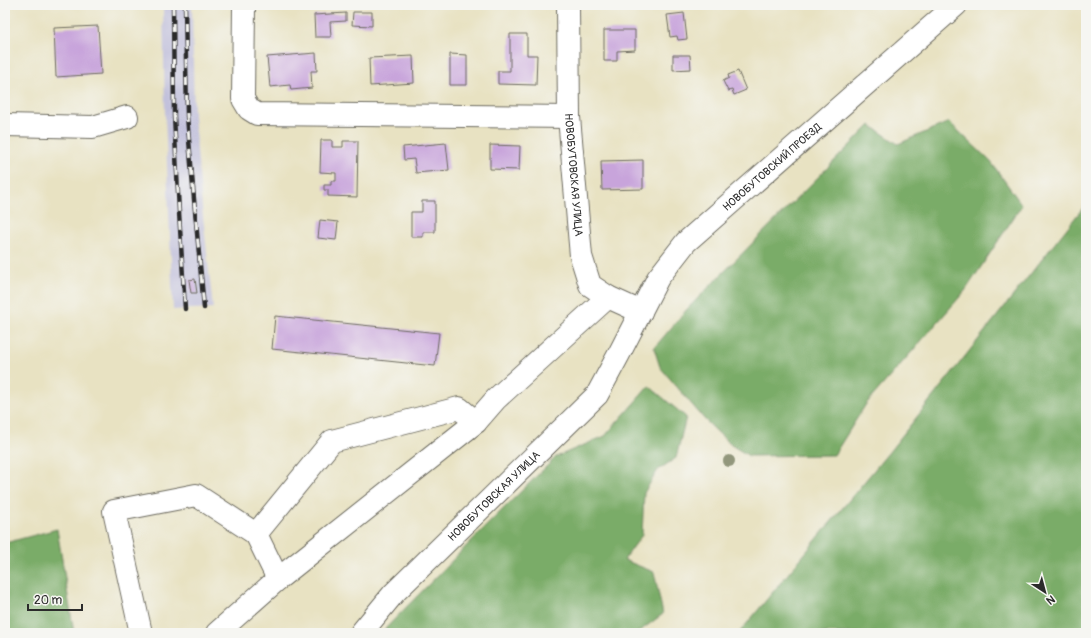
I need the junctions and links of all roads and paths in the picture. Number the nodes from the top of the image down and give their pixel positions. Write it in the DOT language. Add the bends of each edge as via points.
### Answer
graph roads {
  1 [pos="244,5"];
  2 [pos="568,5"];
  3 [pos="956,5"];
  4 [pos="127,117"];
  5 [pos="569,117"];
  6 [pos="5,125"];
  7 [pos="608,297"];
  8 [pos="641,312"];
  9 [pos="619,354"];
  10 [pos="476,422"];
  11 [pos="256,534"];
  12 [pos="278,579"];
  13 [pos="140,633"];
  14 [pos="217,633"];
  15 [pos="361,633"];
  1 -- 5 [label="street" via="243,99 248,109 258,114"];
  2 -- 5 [label="street, НОВОБУТОВСКАЯ УЛИЦА"];
  3 -- 8 [label="street, НОВОБУТОВСКИЙ ПРОЕЗД" via="686,242 658,278"];
  4 -- 6 [label="street" via="93,127"];
  5 -- 7 [label="street, НОВОБУТОВСКАЯ УЛИЦА" via="581,256 590,285"];
  7 -- 8 [label="street, НОВОБУТОВСКАЯ УЛИЦА"];
  7 -- 10 [label="street" via="496,399"];
  8 -- 9 [label="street, НОВОБУТОВСКИЙ ПРОЕЗД"];
  9 -- 15 [label="street, НОВОБУТОВСКАЯ УЛИЦА" via="597,395 394,593"];
  10 -- 11 [label="street" via="459,408 332,441"];
  10 -- 12 [label="street"];
  11 -- 12 [label="street"];
  11 -- 13 [label="street" via="196,495 114,511"];
  12 -- 14 [label="street"];
}
